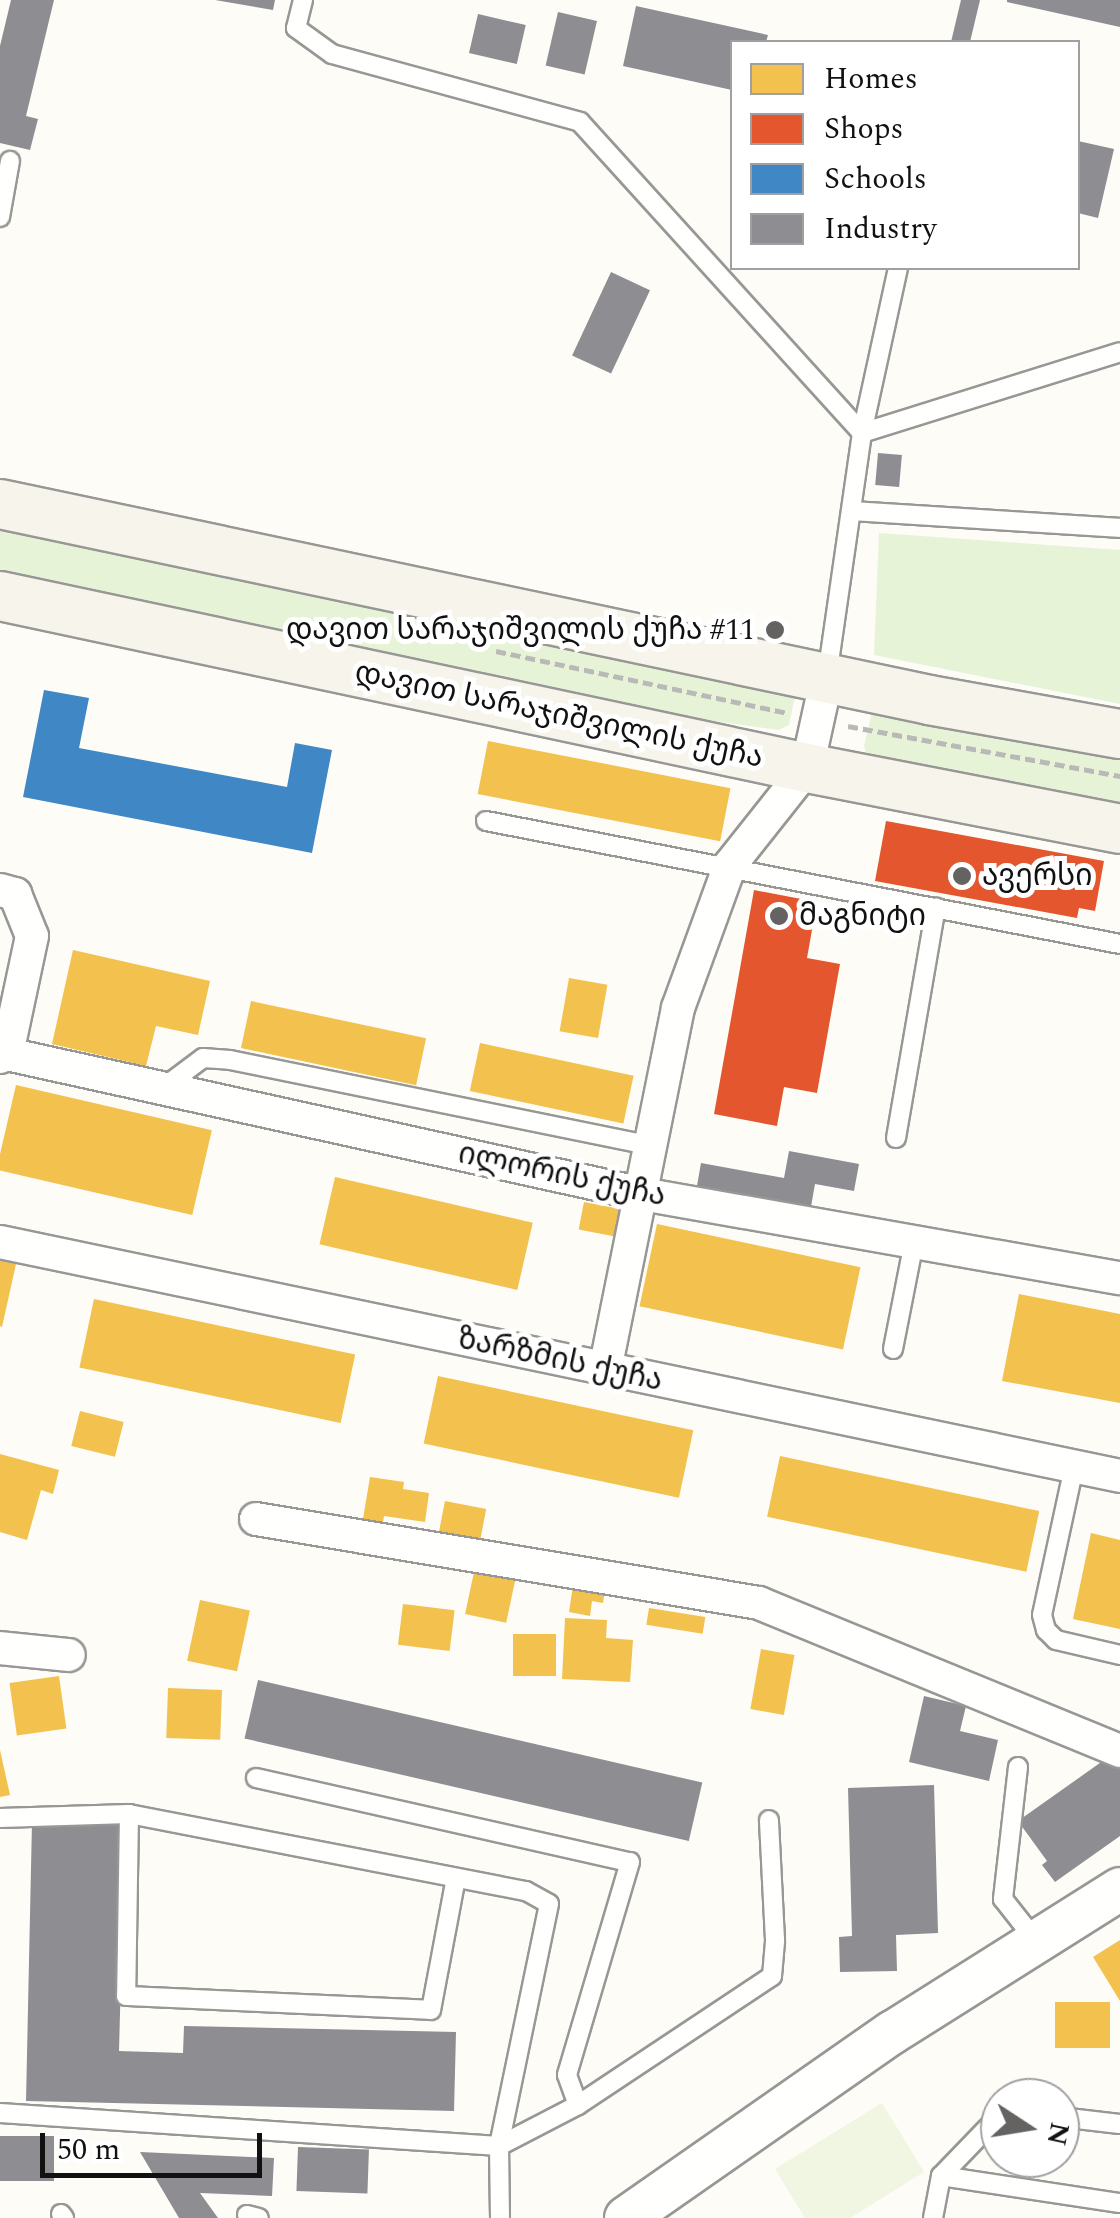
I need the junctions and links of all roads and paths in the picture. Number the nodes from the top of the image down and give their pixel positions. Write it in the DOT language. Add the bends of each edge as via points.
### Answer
graph roads {
  1 [pos="302,0"];
  2 [pos="10,161"];
  3 [pos="0,217"];
  4 [pos="898,270"];
  5 [pos="1120,352"];
  6 [pos="862,433"];
  7 [pos="0,504"];
  8 [pos="853,511"];
  9 [pos="1120,528"];
  10 [pos="0,596"];
  11 [pos="827,676"];
  12 [pos="924,721"];
  13 [pos="1120,734"];
  14 [pos="807,768"];
  15 [pos="1120,776"];
  16 [pos="486,821"];
  17 [pos="1120,829"];
  18 [pos="730,865"];
  19 [pos="0,890"];
  20 [pos="936,906"];
  21 [pos="1120,944"];
  22 [pos="4,1056"];
  23 [pos="163,1089"];
  24 [pos="896,1138"];
  25 [pos="651,1146"];
  26 [pos="642,1194"];
  27 [pos="0,1242"];
  28 [pos="914,1242"];
  29 [pos="1120,1278"];
  30 [pos="893,1349"];
  31 [pos="605,1370"];
  32 [pos="1074,1467"];
  33 [pos="1120,1476"];
  34 [pos="256,1520"];
  35 [pos="0,1648"];
  36 [pos="69,1655"];
  37 [pos="1120,1655"];
  38 [pos="1120,1751"];
  39 [pos="1018,1767"];
  40 [pos="256,1778"];
  41 [pos="129,1814"];
  42 [pos="0,1818"];
  43 [pos="769,1820"];
  44 [pos="456,1878"];
  45 [pos="1120,1889"];
  46 [pos="1037,1941"];
  47 [pos="578,2105"];
  48 [pos="0,2113"];
  49 [pos="1080,2119"];
  50 [pos="1120,2124"];
  51 [pos="980,2136"];
  52 [pos="499,2146"];
  53 [pos="941,2176"];
  54 [pos="1120,2202"];
  55 [pos="500,2218"];
  56 [pos="626,2218"];
  57 [pos="933,2218"];
  1 -- 6 [label="lane" via="296,28 332,54 580,122"];
  2 -- 3 [label="lane"];
  4 -- 6 [label="lane"];
  5 -- 6 [label="lane"];
  6 -- 8 [label="lane"];
  7 -- 11 [label="main road"];
  8 -- 9 [label="lane"];
  8 -- 11 [label="lane"];
  10 -- 14 [label="main road, დავით სარაჯიშვილის ქუჩა"];
  11 -- 12 [label="main road"];
  11 -- 14 [label="street"];
  12 -- 13 [label="main road"];
  12 -- 15 [label="path"];
  14 -- 17 [label="main road, დავით სარაჯიშვილის ქუჩა"];
  14 -- 18 [label="street"];
  16 -- 18 [label="lane"];
  18 -- 20 [label="lane"];
  18 -- 25 [label="street" via="678,1008"];
  19 -- 22 [label="street, ილორის ქუჩა" via="15,894 32,936"];
  20 -- 21 [label="lane"];
  20 -- 24 [label="lane"];
  22 -- 23 [label="street, ილორის ქუჩა"];
  23 -- 25 [label="lane" via="202,1058 230,1060"];
  23 -- 26 [label="street, ილორის ქუჩა"];
  25 -- 26 [label="street"];
  26 -- 28 [label="street, ილორის ქუჩა"];
  26 -- 31 [label="street"];
  27 -- 31 [label="street, ზარზმის ქუჩა"];
  28 -- 29 [label="street, ილორის ქუჩა"];
  28 -- 30 [label="lane"];
  31 -- 32 [label="street, ზარზმის ქუჩა"];
  32 -- 33 [label="street, ზარზმის ქუჩა"];
  32 -- 37 [label="lane" via="1042,1615 1056,1640"];
  34 -- 38 [label="street" via="759,1603"];
  35 -- 36 [label="street"];
  39 -- 46 [label="lane" via="1003,1899"];
  40 -- 47 [label="lane" via="630,1862 567,2075"];
  41 -- 42 [label="lane"];
  41 -- 44 [label="lane"];
  41 -- 44 [label="lane" via="126,1996 431,2010"];
  43 -- 47 [label="lane" via="772,1976"];
  44 -- 52 [label="lane" via="526,1891 549,1904"];
  45 -- 46 [label="street"];
  46 -- 56 [label="street" via="893,2032"];
  47 -- 52 [label="lane"];
  48 -- 52 [label="lane"];
  49 -- 50 [label="lane"];
  51 -- 53 [label="lane"];
  52 -- 55 [label="lane"];
  53 -- 54 [label="lane"];
  53 -- 57 [label="lane"];
}
